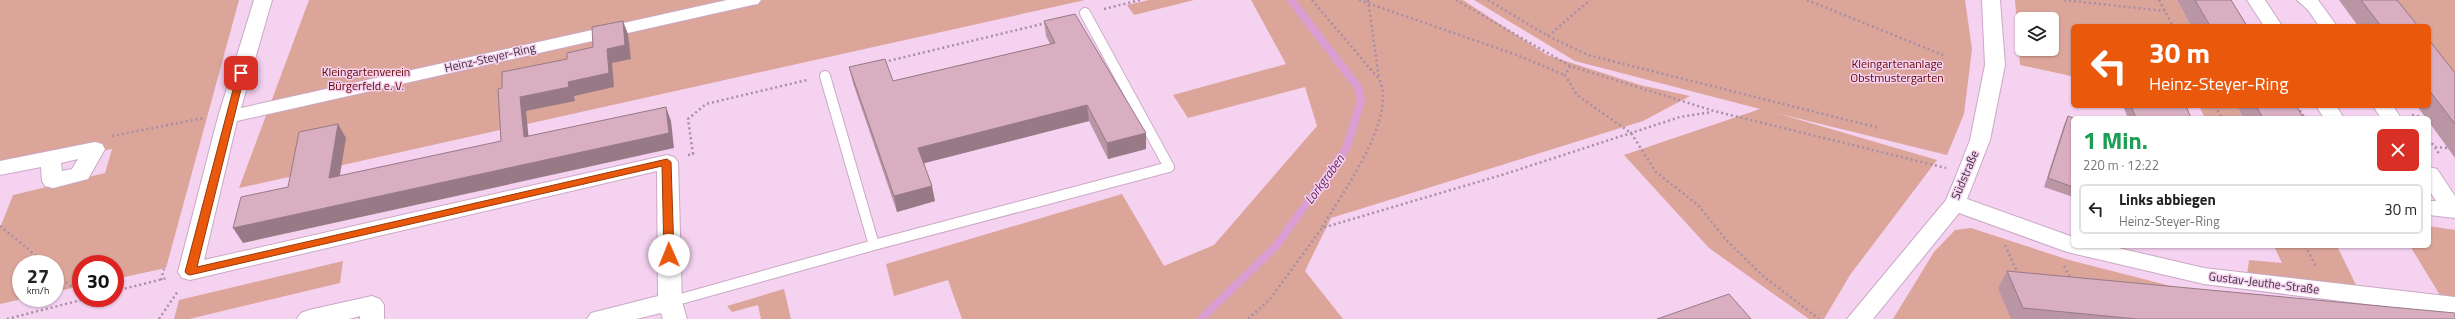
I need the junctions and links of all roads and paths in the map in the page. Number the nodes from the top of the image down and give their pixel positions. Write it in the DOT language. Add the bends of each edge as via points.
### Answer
graph roads {
  1 [pos="262,0"];
  2 [pos="752,0"];
  3 [pos="1140,0"];
  4 [pos="1312,0"];
  5 [pos="1359,0"];
  6 [pos="1456,0"];
  7 [pos="1488,0"];
  8 [pos="1590,0"];
  9 [pos="1807,0"];
  10 [pos="1991,0"];
  11 [pos="2064,0"];
  12 [pos="2159,0"];
  13 [pos="2256,0"];
  14 [pos="2306,0"];
  15 [pos="1368,2"];
  16 [pos="2165,11"];
  17 [pos="1085,13"];
  18 [pos="1047,22"];
  19 [pos="2172,24"];
  20 [pos="2272,24"];
  21 [pos="2327,24"];
  22 [pos="1548,36"];
  23 [pos="1943,54"];
  24 [pos="879,63"];
  25 [pos="1570,66"];
  26 [pos="1565,75"];
  27 [pos="825,76"];
  28 [pos="1380,79"];
  29 [pos="1714,112"];
  30 [pos="2412,115"];
  31 [pos="2417,116"];
  32 [pos="219,117"];
  33 [pos="1879,128"];
  34 [pos="1631,133"];
  35 [pos="110,136"];
  36 [pos="2435,147"];
  37 [pos="2448,148"];
  38 [pos="50,158"];
  39 [pos="667,162"];
  40 [pos="0,168"];
  41 [pos="1967,176"];
  42 [pos="2431,177"];
  43 [pos="1955,203"];
  44 [pos="2431,208"];
  45 [pos="0,226"];
  46 [pos="1322,228"];
  47 [pos="2002,237"];
  48 [pos="874,245"];
  49 [pos="2070,250"];
  50 [pos="35,255"];
  51 [pos="190,272"];
  52 [pos="64,280"];
  53 [pos="2020,281"];
  54 [pos="2073,284"];
  55 [pos="72,287"];
  56 [pos="124,289"];
  57 [pos="72,302"];
  58 [pos="2455,306"];
  59 [pos="672,310"];
  60 [pos="7,319"];
  61 [pos="159,319"];
  62 [pos="309,319"];
  63 [pos="372,319"];
  64 [pos="599,319"];
  65 [pos="1248,319"];
  66 [pos="1819,319"];
  67 [pos="1859,319"];
  1 -- 32 [label="street"];
  2 -- 32 [label="street, Heinz-Steyer-Ring"];
  3 -- 17 [label="path"];
  4 -- 28 [label="path"];
  5 -- 15 [label="path"];
  6 -- 25 [label="path"];
  7 -- 22 [label="path"];
  8 -- 22 [label="path"];
  9 -- 23 [label="path"];
  10 -- 41 [label="street, Südstraße" via="1995,65 1980,140"];
  11 -- 16 [label="path"];
  12 -- 16 [label="path"];
  13 -- 20 [label="street"];
  14 -- 21 [label="street" via="2314,6"];
  15 -- 26 [label="path" via="1510,52"];
  15 -- 28 [label="path"];
  16 -- 19 [label="path"];
  17 -- 48 [label="lane" via="1170,167"];
  18 -- 24 [label="path"];
  22 -- 33 [label="path" via="1588,55"];
  25 -- 26 [label="path"];
  25 -- 29 [label="path"];
  26 -- 34 [label="path" via="1577,95"];
  27 -- 39 [label="path" via="706,104 688,119 692,154"];
  27 -- 48 [label="lane"];
  28 -- 46 [label="path" via="1384,92 1380,113 1365,154"];
  29 -- 34 [label="path" via="1680,117"];
  29 -- 41 [label="path" via="1951,169"];
  30 -- 31 [label="path"];
  32 -- 35 [label="path"];
  32 -- 51 [label="street"];
  34 -- 46 [label="path" via="1505,174"];
  34 -- 66 [label="path" via="1656,172 1698,205 1727,241 1762,276"];
  36 -- 37 [label="path"];
  38 -- 40 [label="street"];
  39 -- 51 [label="street"];
  39 -- 59 [label="street"];
  41 -- 43 [label="street, Südstraße"];
  42 -- 44 [label="street" via="2454,211"];
  43 -- 49 [label="street, Gustav-Jeuthe-Straße"];
  43 -- 67 [label="street, Südstraße"];
  45 -- 50 [label="path"];
  46 -- 65 [label="path" via="1309,241 1264,308"];
  47 -- 53 [label="path"];
  48 -- 59 [label="lane"];
  49 -- 54 [label="path"];
  49 -- 58 [label="street, Gustav-Jeuthe-Straße" via="2204,276"];
  51 -- 56 [label="path"];
  51 -- 61 [label="path"];
  52 -- 55 [label="path"];
  57 -- 60 [label="path"];
  59 -- 64 [label="street"];
  62 -- 63 [label="street" via="372,305"];
}
